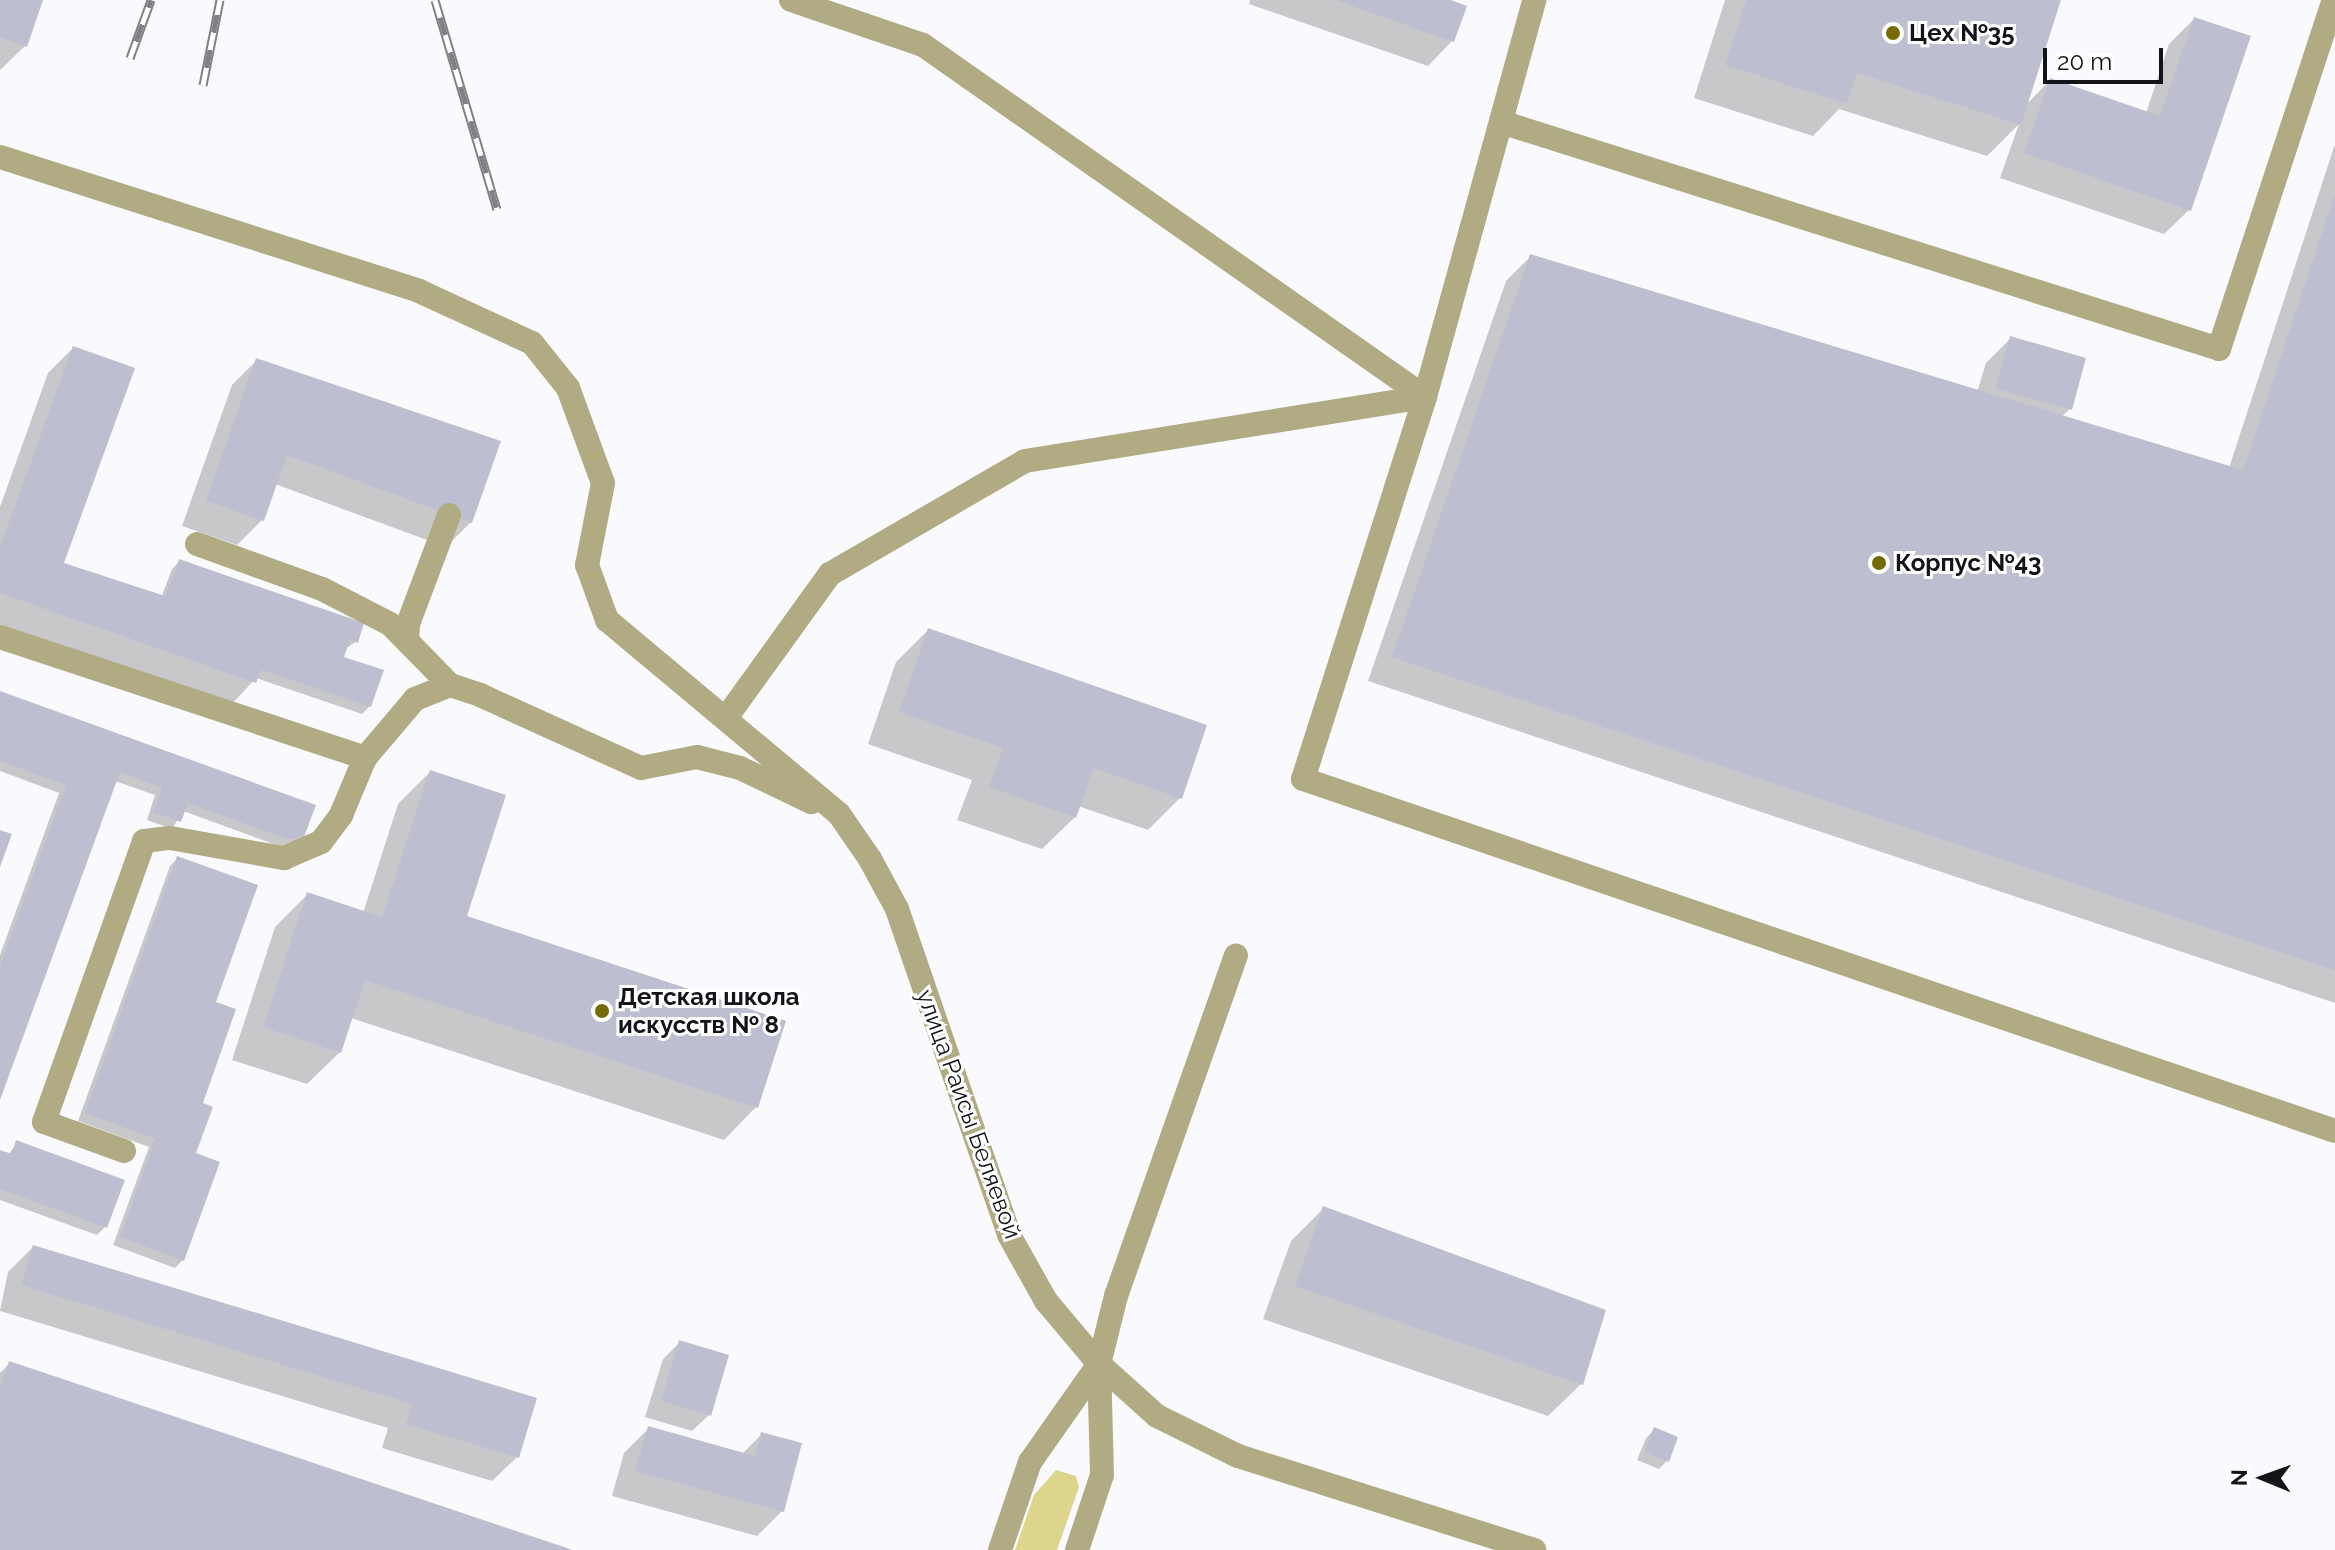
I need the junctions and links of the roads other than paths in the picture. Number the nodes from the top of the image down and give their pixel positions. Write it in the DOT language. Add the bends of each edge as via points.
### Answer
graph roads {
  1 [pos="791,0"];
  2 [pos="1534,0"];
  3 [pos="2334,0"];
  4 [pos="1501,122"];
  5 [pos="0,157"];
  6 [pos="1425,397"];
  7 [pos="449,515"];
  8 [pos="197,544"];
  9 [pos="0,637"];
  10 [pos="407,641"];
  11 [pos="450,685"];
  12 [pos="726,718"];
  13 [pos="365,758"];
  14 [pos="839,814"];
  15 [pos="1236,955"];
  16 [pos="2335,1131"];
  17 [pos="124,1151"];
  18 [pos="1099,1364"];
  19 [pos="1000,1550"];
  20 [pos="1077,1550"];
  21 [pos="1534,1550"];
  1 -- 6 [label="street" via="923,45"];
  2 -- 4 [label="street"];
  3 -- 4 [label="street" via="2219,349"];
  4 -- 6 [label="street"];
  5 -- 12 [label="street, улица Раисы Беляевой" via="419,291 532,343 568,388 603,483 587,565 607,620"];
  6 -- 12 [label="street" via="1025,461 830,574"];
  6 -- 16 [label="street" via="1303,779"];
  7 -- 10 [label="street" via="408,624"];
  8 -- 10 [label="street" via="322,589 390,624"];
  9 -- 13 [label="street"];
  10 -- 11 [label="street"];
  11 -- 13 [label="street" via="415,699"];
  11 -- 14 [label="street" via="641,768 697,757 740,768"];
  12 -- 14 [label="street, улица Раисы Беляевой"];
  13 -- 17 [label="street" via="341,815 321,842 284,858 170,838 144,841 44,1122"];
  14 -- 18 [label="street, улица Раисы Беляевой" via="897,909 1009,1235 1046,1301"];
  15 -- 18 [label="street" via="1116,1296"];
  18 -- 19 [label="street" via="1030,1462"];
  18 -- 20 [label="street" via="1102,1475"];
  18 -- 21 [label="street, улица Раисы Беляевой" via="1157,1416 1238,1456"];
}
